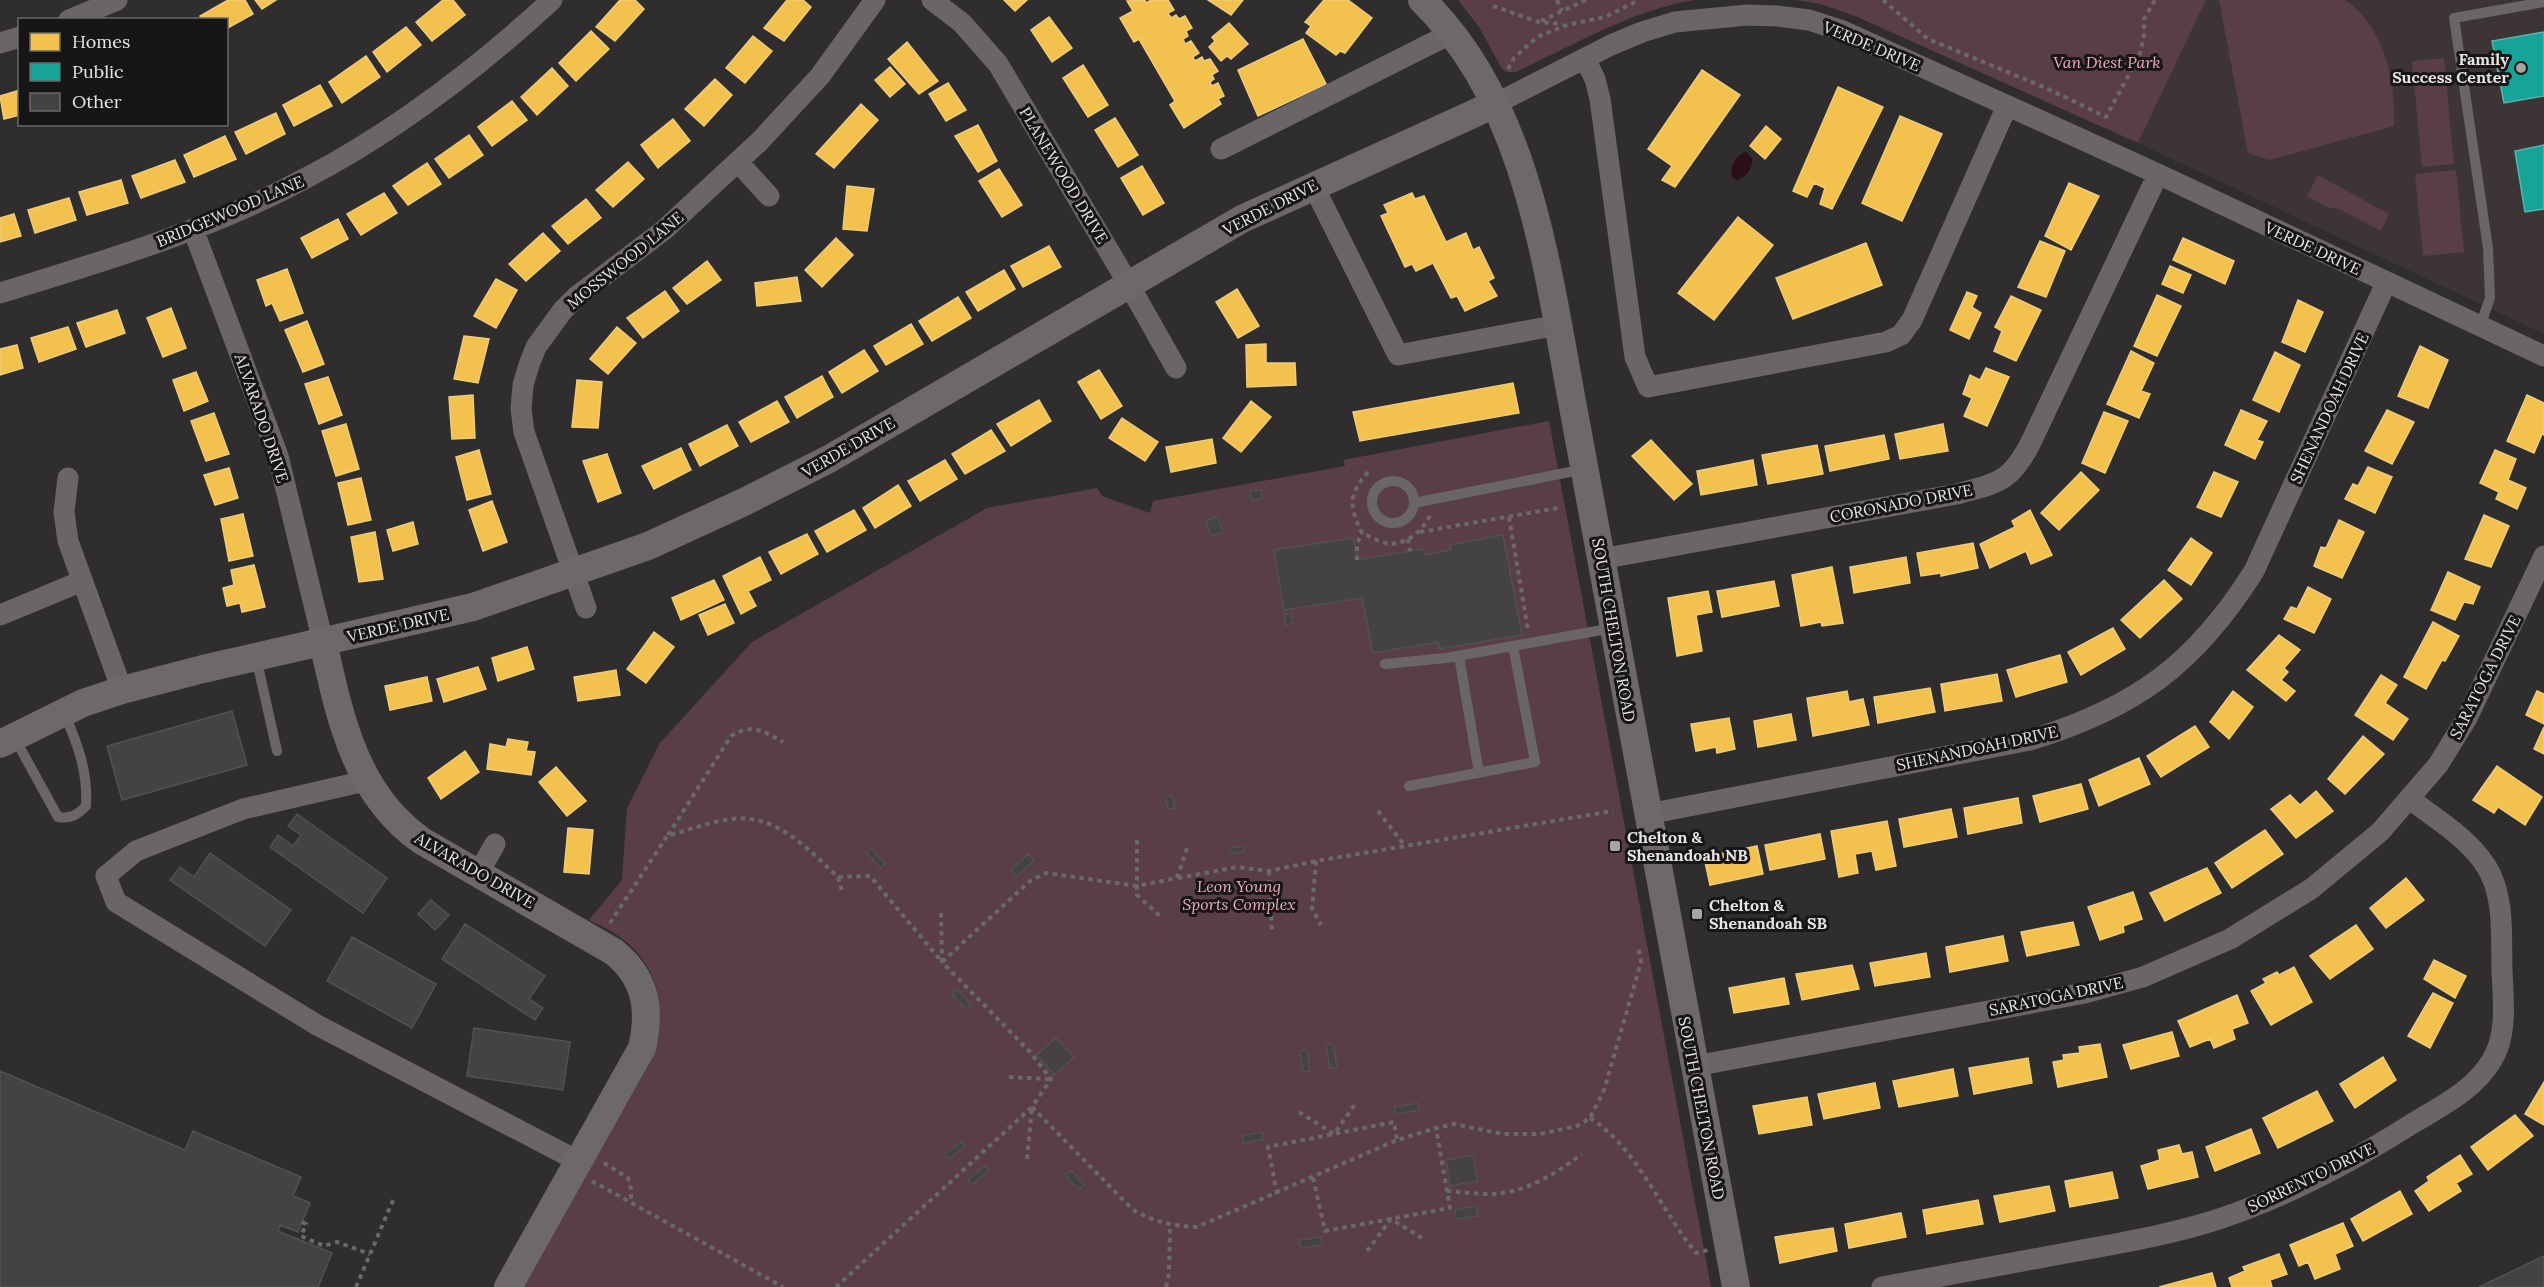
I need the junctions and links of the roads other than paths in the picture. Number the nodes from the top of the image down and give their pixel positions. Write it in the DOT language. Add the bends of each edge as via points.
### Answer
graph roads {
  1 [pos="117,0"];
  2 [pos="552,0"];
  3 [pos="875,0"];
  4 [pos="932,0"];
  5 [pos="1422,0"];
  6 [pos="2544,2"];
  7 [pos="74,18"];
  8 [pos="1452,33"];
  9 [pos="18,38"];
  10 [pos="0,43"];
  11 [pos="1585,59"];
  12 [pos="1495,104"];
  13 [pos="2007,106"];
  14 [pos="1221,149"];
  15 [pos="738,162"];
  16 [pos="2158,174"];
  17 [pos="1313,185"];
  18 [pos="769,196"];
  19 [pos="193,229"];
  20 [pos="2386,283"];
  21 [pos="1128,284"];
  22 [pos="0,293"];
  23 [pos="1558,325"];
  24 [pos="2480,326"];
  25 [pos="2544,356"];
  26 [pos="1176,368"];
  27 [pos="1586,469"];
  28 [pos="68,478"];
  29 [pos="1414,503"];
  30 [pos="2544,556"];
  31 [pos="1601,559"];
  32 [pos="572,574"];
  33 [pos="82,581"];
  34 [pos="586,608"];
  35 [pos="0,615"];
  36 [pos="1614,628"];
  37 [pos="323,642"];
  38 [pos="1513,646"];
  39 [pos="1459,656"];
  40 [pos="256,657"];
  41 [pos="1385,664"];
  42 [pos="122,690"];
  43 [pos="63,712"];
  44 [pos="7,740"];
  45 [pos="277,751"];
  46 [pos="1479,773"];
  47 [pos="365,781"];
  48 [pos="1409,786"];
  49 [pos="2410,799"];
  50 [pos="1648,814"];
  51 [pos="495,844"];
  52 [pos="479,873"];
  53 [pos="1695,1066"];
  54 [pos="589,1167"];
  55 [pos="508,1287"];
  56 [pos="1736,1287"];
  57 [pos="1882,1287"];
  1 -- 7 [label="street"];
  2 -- 19 [label="street, BRIDGEWOOD LANE" via="484,59 377,138 306,179"];
  3 -- 15 [label="street, MOSSWOOD LANE" via="820,76"];
  4 -- 21 [label="street, PLANEWOOD DRIVE" via="962,23 998,64"];
  5 -- 8 [label="street, SOUTH CHELTON ROAD"];
  6 -- 24 [label="lane" via="2454,18 2488,249 2490,298"];
  8 -- 12 [label="street, SOUTH CHELTON ROAD"];
  8 -- 14 [label="street"];
  9 -- 10 [label="street"];
  11 -- 12 [label="street, VERDE DRIVE"];
  11 -- 13 [label="street, VERDE DRIVE" via="1642,32 1675,22 1777,16 1809,20 1843,31"];
  11 -- 13 [label="street" via="1600,99 1635,357 1648,387 1886,342 1901,335 1912,320"];
  12 -- 17 [label="street, VERDE DRIVE"];
  12 -- 23 [label="street, SOUTH CHELTON ROAD" via="1531,205"];
  13 -- 16 [label="street, VERDE DRIVE"];
  15 -- 18 [label="street"];
  15 -- 32 [label="street, MOSSWOOD LANE" via="664,230 577,296 547,330 528,366 521,409 524,432"];
  16 -- 20 [label="street, VERDE DRIVE"];
  16 -- 31 [label="street, CORONADO DRIVE" via="2020,464 2006,477 1957,494"];
  17 -- 21 [label="street, VERDE DRIVE" via="1242,219"];
  17 -- 23 [label="street" via="1398,355"];
  19 -- 22 [label="street, BRIDGEWOOD LANE"];
  19 -- 37 [label="street, ALVARADO DRIVE" via="278,456"];
  20 -- 24 [label="street, VERDE DRIVE"];
  20 -- 50 [label="street, SHENANDOAH DRIVE" via="2254,571 2231,608 2199,645 2165,675 2128,701 2076,726 2030,740"];
  21 -- 26 [label="street, PLANEWOOD DRIVE"];
  21 -- 32 [label="street, VERDE DRIVE" via="829,459 648,546"];
  23 -- 27 [label="street, SOUTH CHELTON ROAD"];
  24 -- 25 [label="street, VERDE DRIVE"];
  27 -- 29 [label="lane"];
  27 -- 31 [label="street, SOUTH CHELTON ROAD"];
  28 -- 33 [label="street" via="64,512 68,541"];
  29 -- 29 [label="lane" via="1407,487 1392,481 1375,490 1371,504 1380,520 1392,524 1407,518"];
  30 -- 49 [label="street, SARATOGA DRIVE" via="2467,718 2438,765"];
  31 -- 36 [label="street, SOUTH CHELTON ROAD"];
  32 -- 34 [label="street, MOSSWOOD LANE"];
  32 -- 37 [label="street, VERDE DRIVE" via="462,610"];
  33 -- 35 [label="street"];
  33 -- 42 [label="street"];
  36 -- 38 [label="lane"];
  36 -- 50 [label="street, SOUTH CHELTON ROAD"];
  37 -- 40 [label="street, VERDE DRIVE"];
  37 -- 47 [label="street, ALVARADO DRIVE" via="339,715"];
  38 -- 39 [label="lane"];
  38 -- 46 [label="lane" via="1535,762"];
  39 -- 41 [label="lane"];
  39 -- 46 [label="lane"];
  40 -- 42 [label="street, VERDE DRIVE"];
  40 -- 45 [label="lane"];
  42 -- 43 [label="street, VERDE DRIVE"];
  43 -- 44 [label="street, VERDE DRIVE"];
  43 -- 44 [label="lane" via="86,775 86,806 68,819 58,816"];
  46 -- 48 [label="lane"];
  47 -- 52 [label="street, ALVARADO DRIVE" via="406,830"];
  47 -- 54 [label="street" via="243,809 136,851 106,876 116,902 317,1025"];
  49 -- 53 [label="street, SARATOGA DRIVE" via="2372,839 2311,889 2230,939 2143,977 2085,993"];
  49 -- 57 [label="street, SORRENTO DRIVE" via="2470,846 2487,867 2496,890 2504,1013 2502,1036 2494,1058 2480,1077 2357,1158 2220,1219 2166,1234"];
  50 -- 53 [label="street, SOUTH CHELTON ROAD"];
  51 -- 52 [label="street"];
  52 -- 54 [label="street, ALVARADO DRIVE" via="600,942 626,962 642,985 647,1001 642,1048"];
  53 -- 56 [label="street, SOUTH CHELTON ROAD"];
  54 -- 55 [label="street, ALVARADO DRIVE"];
}
